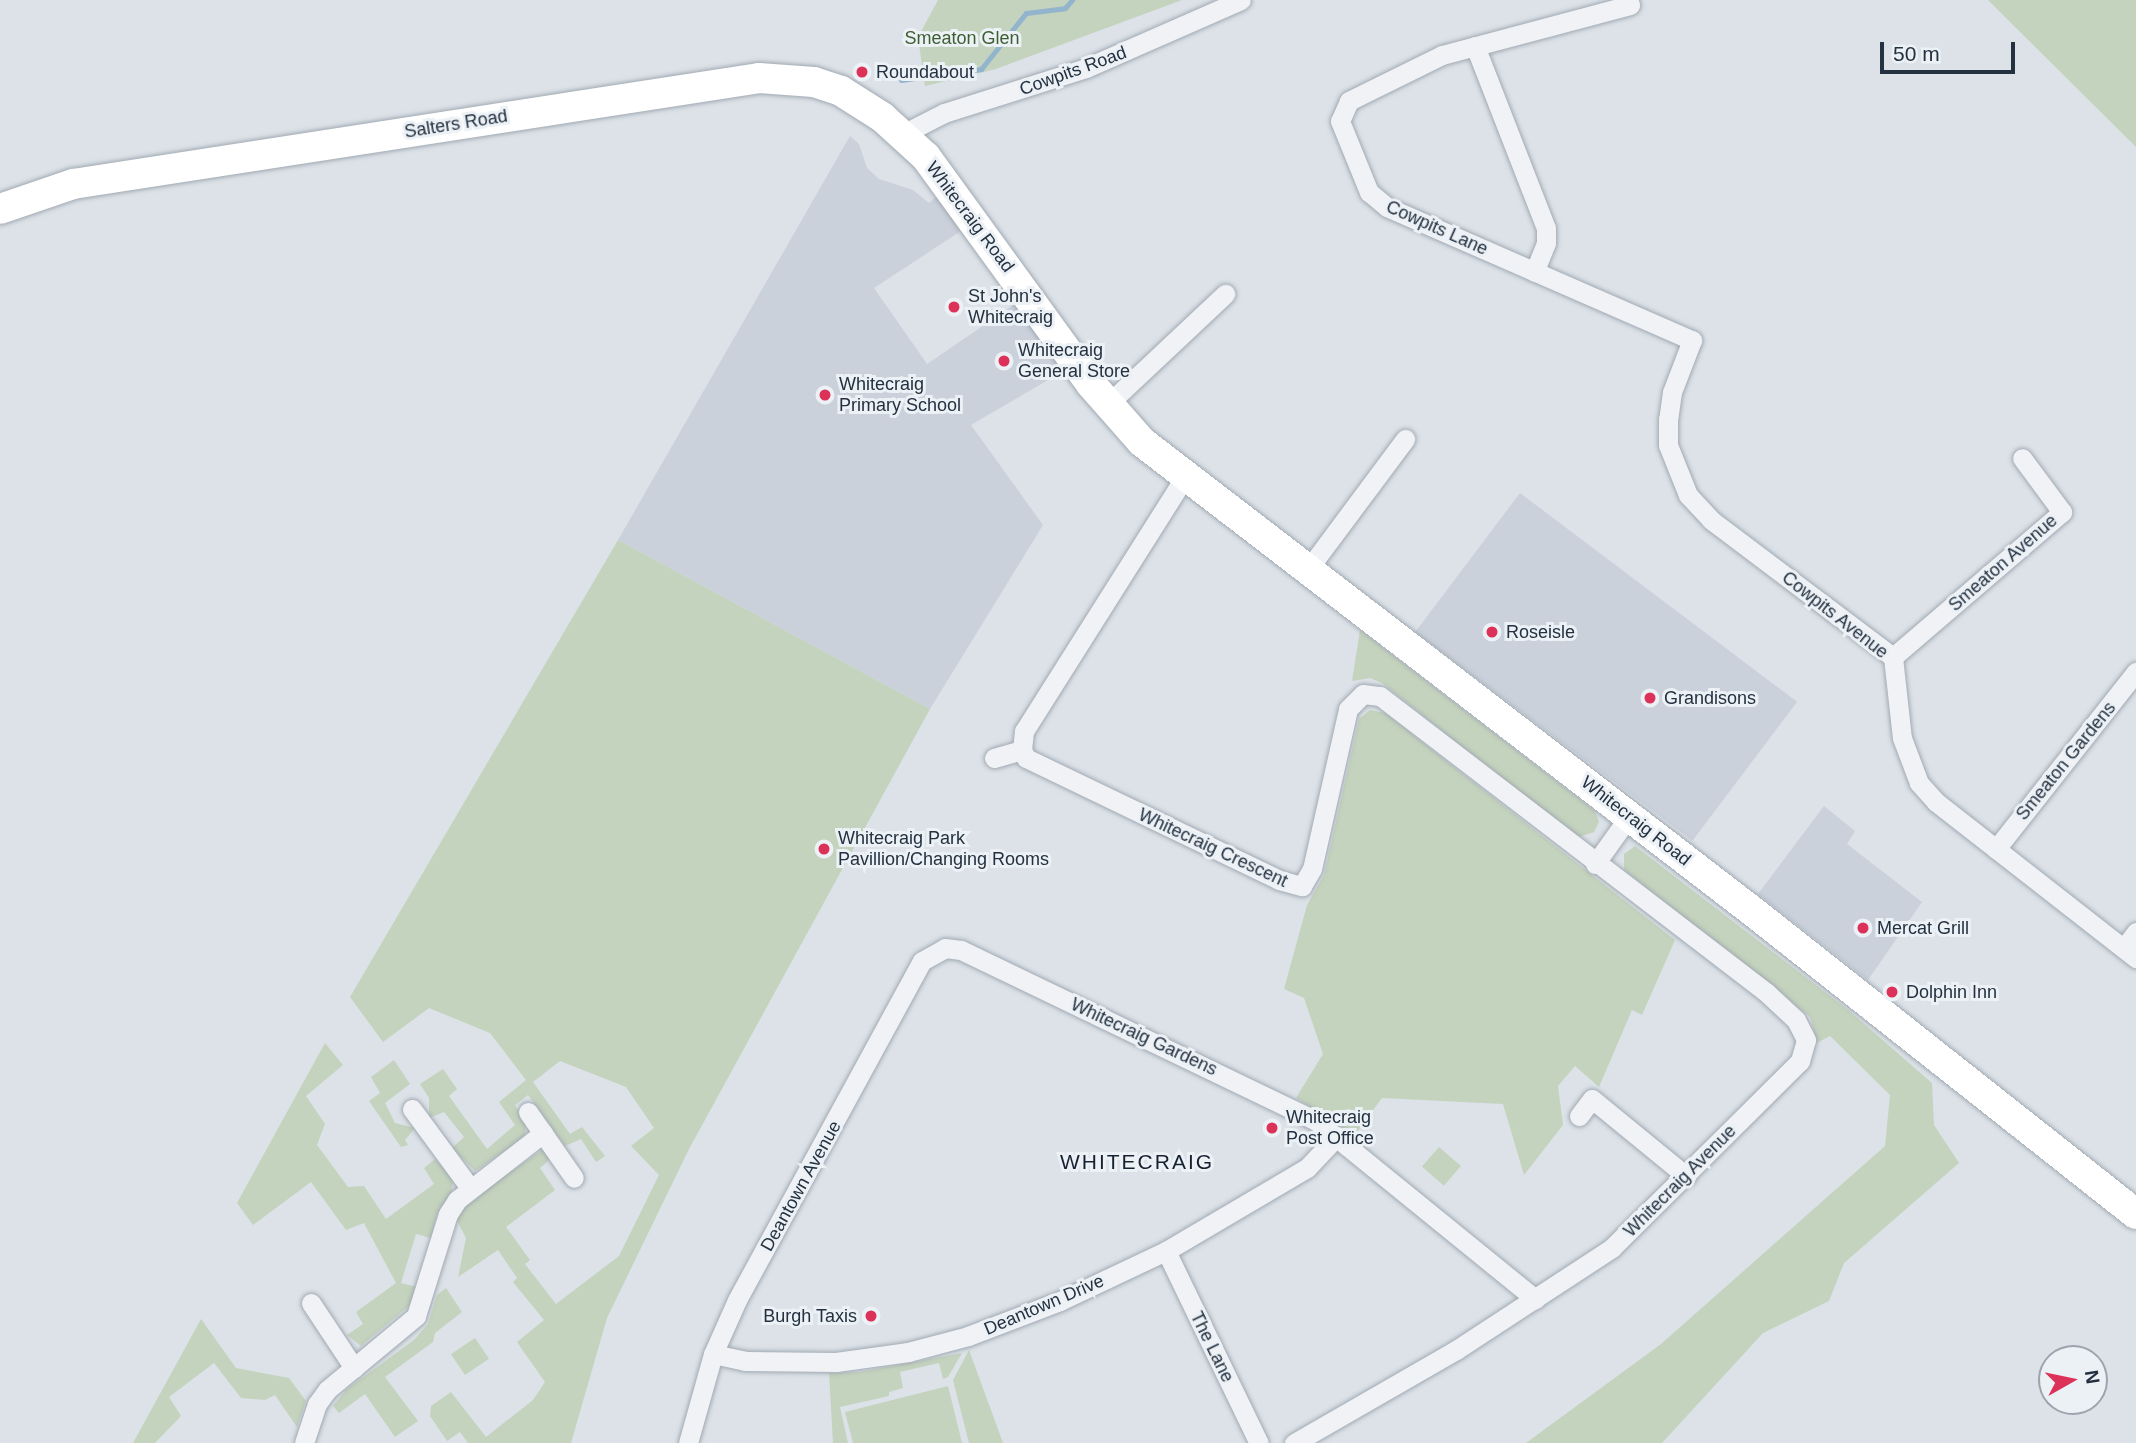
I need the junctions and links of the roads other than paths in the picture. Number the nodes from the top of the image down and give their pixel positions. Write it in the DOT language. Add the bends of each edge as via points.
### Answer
graph roads {
  1 [pos="1241,0"];
  2 [pos="1629,2"];
  3 [pos="1475,46"];
  4 [pos="903,134"];
  5 [pos="0,209"];
  6 [pos="1534,272"];
  7 [pos="1225,294"];
  8 [pos="1692,340"];
  9 [pos="1108,404"];
  10 [pos="1405,439"];
  11 [pos="2022,458"];
  12 [pos="1186,475"];
  13 [pos="1309,568"];
  14 [pos="1893,657"];
  15 [pos="2136,672"];
  16 [pos="1022,750"];
  17 [pos="994,758"];
  18 [pos="1630,816"];
  19 [pos="1996,849"];
  20 [pos="1595,864"];
  21 [pos="2132,946"];
  22 [pos="945,948"];
  23 [pos="412,1109"];
  24 [pos="528,1112"];
  25 [pos="1579,1116"];
  26 [pos="543,1133"];
  27 [pos="1337,1136"];
  28 [pos="1686,1176"];
  29 [pos="574,1178"];
  30 [pos="470,1188"];
  31 [pos="2136,1214"];
  32 [pos="1166,1251"];
  33 [pos="1535,1299"];
  34 [pos="311,1303"];
  35 [pos="713,1354"];
  36 [pos="354,1368"];
  37 [pos="304,1443"];
  38 [pos="688,1443"];
  39 [pos="1259,1443"];
  40 [pos="1294,1443"];
  1 -- 4 [label="street, Cowpits Road" via="1086,68 944,113"];
  2 -- 3 [label="street, Cowpits Lane"];
  3 -- 6 [label="street" via="1546,228 1546,243"];
  3 -- 6 [label="street, Cowpits Lane" via="1442,55 1349,101 1342,108 1343,133 1376,200"];
  4 -- 5 [label="main road, Salters Road" via="841,91 814,82 759,78 74,184"];
  4 -- 9 [label="main road, Whitecraig Road" via="936,171"];
  6 -- 8 [label="street, Cowpits Lane"];
  7 -- 9 [label="street"];
  8 -- 14 [label="street, Cowpits Avenue" via="1672,392 1668,419 1668,445 1688,495 1712,520"];
  9 -- 12 [label="main road, Whitecraig Road" via="1142,442"];
  10 -- 13 [label="street"];
  11 -- 14 [label="street, Smeaton Avenue" via="2062,512"];
  12 -- 13 [label="main road, Whitecraig Road"];
  12 -- 16 [label="street" via="1024,731"];
  13 -- 18 [label="main road, Whitecraig Road"];
  14 -- 19 [label="street, Cowpits Avenue" via="1902,737 1919,783 1936,803"];
  15 -- 19 [label="street, Smeaton Gardens"];
  16 -- 17 [label="street"];
  16 -- 20 [label="street, Whitecraig Crescent" via="1034,764 1279,880 1302,886 1312,869 1348,709 1354,699 1371,693 1426,730"];
  18 -- 20 [label="street"];
  18 -- 31 [label="main road, Whitecraig Road"];
  19 -- 21 [label="street, Cowpits Avenue"];
  20 -- 28 [label="street, Whitecraig Avenue" via="1767,993 1803,1028 1805,1050 1800,1061"];
  22 -- 27 [label="street, Whitecraig Gardens" via="961,950 1294,1108"];
  22 -- 35 [label="street, Deantown Avenue" via="922,961"];
  23 -- 30 [label="street"];
  24 -- 26 [label="street"];
  25 -- 28 [label="street" via="1592,1099"];
  26 -- 29 [label="street"];
  26 -- 30 [label="street"];
  27 -- 32 [label="street, Deantown Drive" via="1307,1168"];
  27 -- 33 [label="street, Whitecraig Gardens"];
  28 -- 33 [label="street, Whitecraig Avenue" via="1612,1248"];
  30 -- 36 [label="street" via="448,1214 416,1316"];
  32 -- 35 [label="street, Deantown Drive" via="1012,1321 908,1352 836,1362 784,1363"];
  32 -- 39 [label="street, The Lane"];
  33 -- 40 [label="street, Whitecraig Avenue"];
  34 -- 36 [label="street"];
  35 -- 38 [label="street, Deantown Avenue"];
  36 -- 37 [label="street" via="317,1404"];
}
